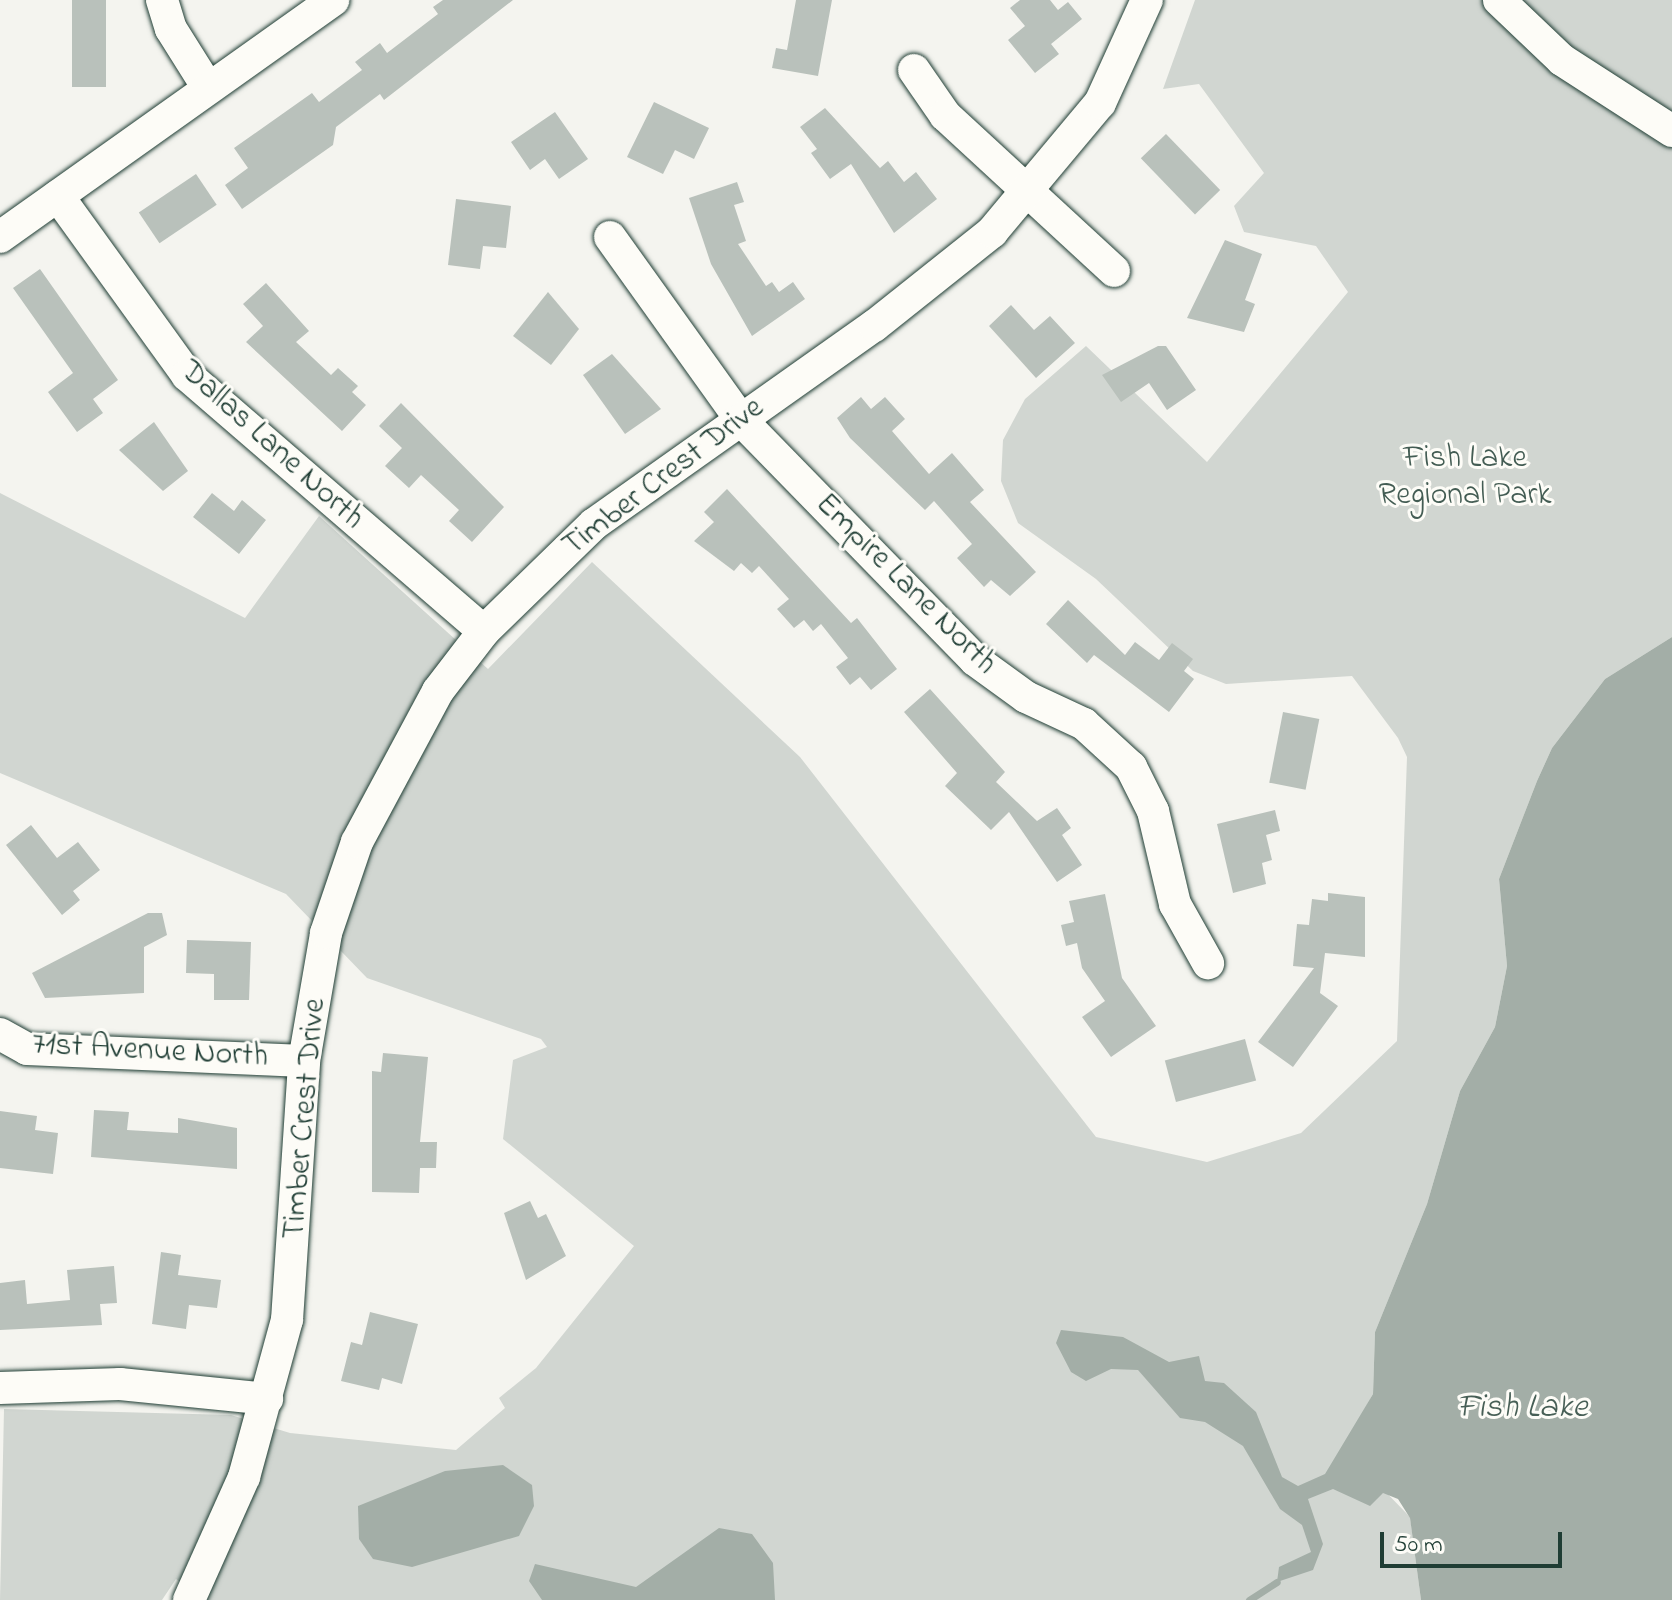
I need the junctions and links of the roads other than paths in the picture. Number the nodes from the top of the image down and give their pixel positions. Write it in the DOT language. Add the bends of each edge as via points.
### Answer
graph roads {
  1 [pos="162,0"];
  2 [pos="333,0"];
  3 [pos="1147,0"];
  4 [pos="1499,0"];
  5 [pos="914,70"];
  6 [pos="208,88"];
  7 [pos="1672,131"];
  8 [pos="1029,193"];
  9 [pos="58,196"];
  10 [pos="0,237"];
  11 [pos="610,237"];
  12 [pos="1114,271"];
  13 [pos="741,420"];
  14 [pos="484,631"];
  15 [pos="1208,963"];
  16 [pos="0,1034"];
  17 [pos="304,1061"];
  18 [pos="0,1388"];
  19 [pos="267,1399"];
  20 [pos="189,1600"];
  1 -- 6 [label="street" via="171,29"];
  2 -- 6 [label="street"];
  3 -- 8 [label="street, Timber Crest Drive" via="1100,103"];
  4 -- 7 [label="street" via="1562,60"];
  5 -- 8 [label="street" via="945,115"];
  6 -- 9 [label="street"];
  8 -- 12 [label="street"];
  8 -- 13 [label="street, Timber Crest Drive" via="949,270"];
  9 -- 10 [label="street"];
  9 -- 14 [label="street, Dallas Lane North" via="187,375"];
  11 -- 13 [label="street, Empire Lane North"];
  13 -- 14 [label="street, Timber Crest Drive" via="594,524"];
  13 -- 15 [label="street, Empire Lane North" via="975,660 1115,749 1153,811 1175,904"];
  14 -- 17 [label="street, Timber Crest Drive" via="423,716 357,842 326,933"];
  16 -- 17 [label="street, 71st Avenue North" via="27,1049"];
  17 -- 19 [label="street, Timber Crest Drive" via="293,1280"];
  18 -- 19 [label="street" via="120,1384"];
  19 -- 20 [label="street, Timber Crest Drive" via="244,1477"];
}
